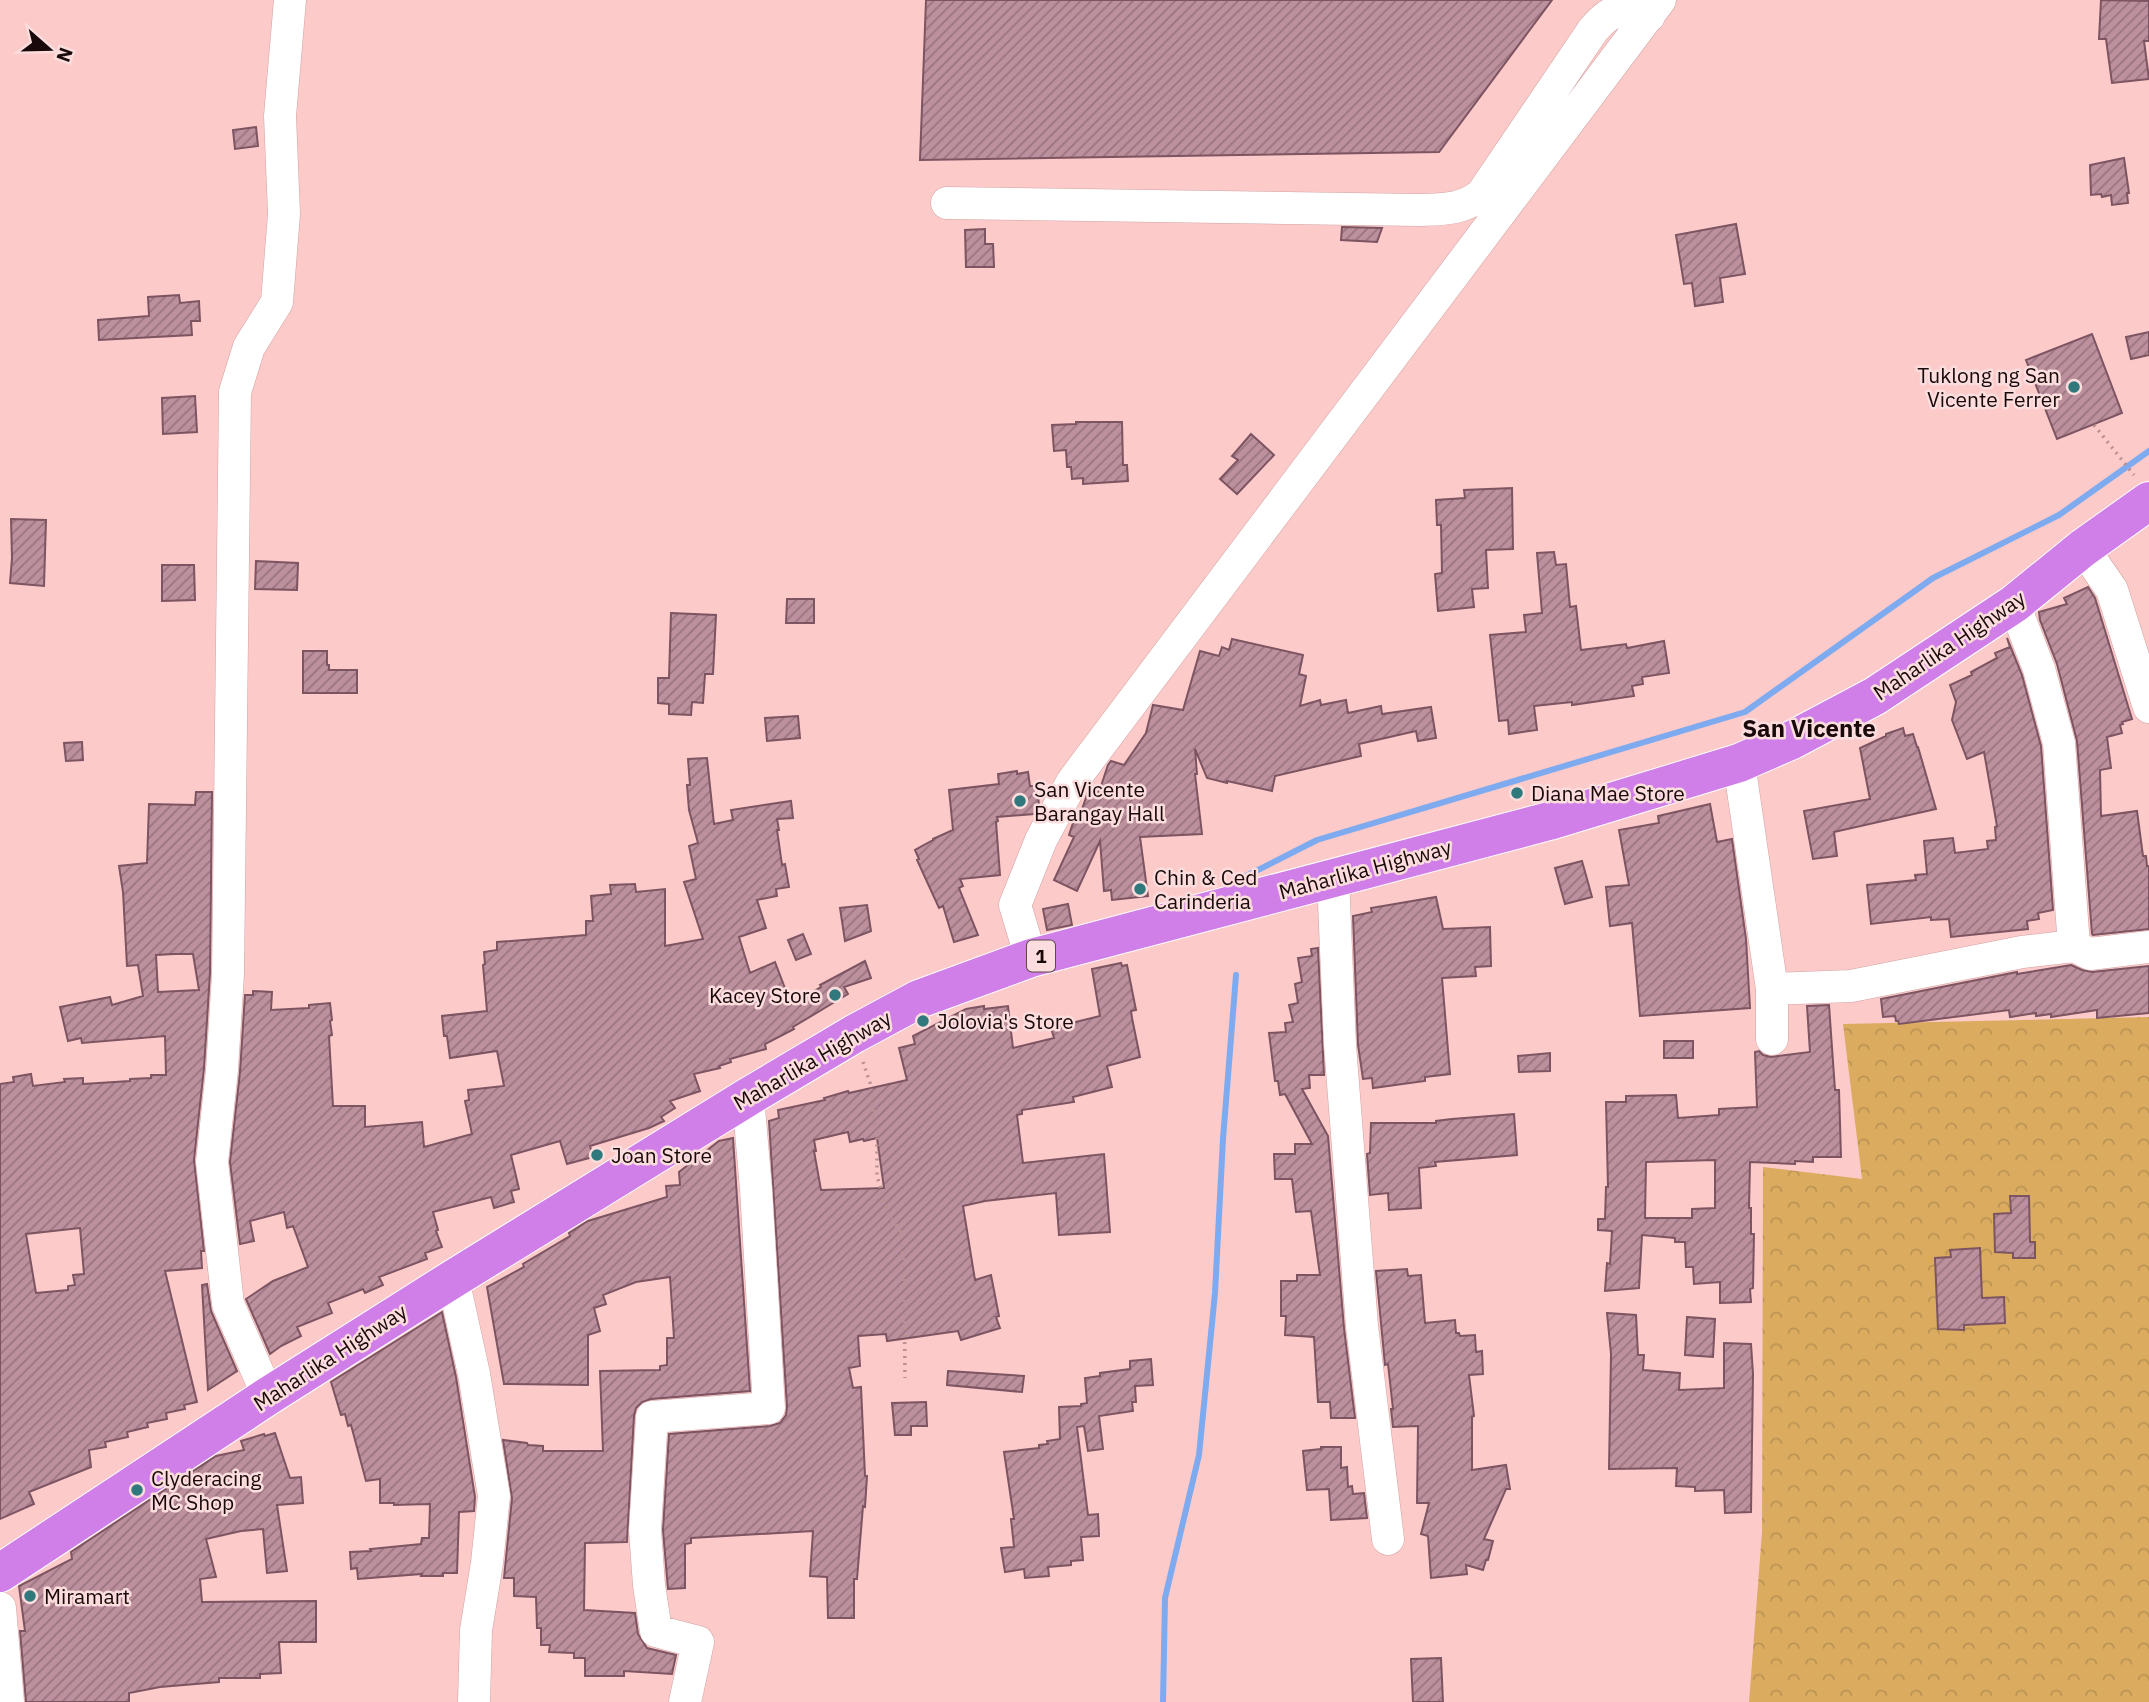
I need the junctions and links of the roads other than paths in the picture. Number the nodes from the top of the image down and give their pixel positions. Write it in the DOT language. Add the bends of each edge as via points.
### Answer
graph roads {
  1 [pos="290,0"];
  2 [pos="1654,8"];
  3 [pos="947,203"];
  4 [pos="2143,490"];
  5 [pos="2083,548"];
  6 [pos="2014,604"];
  7 [pos="2149,707"];
  8 [pos="1739,763"];
  9 [pos="1334,878"];
  10 [pos="2074,946"];
  11 [pos="2149,947"];
  12 [pos="1031,958"];
  13 [pos="1772,989"];
  14 [pos="1772,1039"];
  15 [pos="748,1097"];
  16 [pos="453,1279"];
  17 [pos="268,1396"];
  18 [pos="1388,1539"];
  19 [pos="0,1573"];
  20 [pos="0,1608"];
  21 [pos="8,1702"];
  22 [pos="474,1702"];
  23 [pos="685,1702"];
  1 -- 17 [label="street" via="280,116 284,214 277,302 249,347 235,392 228,974 212,1162 228,1304"];
  2 -- 3 [label="street" via="1604,17 1482,194 1456,208"];
  2 -- 12 [label="street" via="1072,782 1041,840 1016,905"];
  4 -- 5 [label="highway, Maharlika Highway / 1"];
  5 -- 6 [label="highway, Maharlika Highway / 1"];
  5 -- 7 [label="street" via="2112,590"];
  6 -- 8 [label="highway, Maharlika Highway / 1" via="1875,696"];
  6 -- 10 [label="street" via="2039,669 2059,743"];
  8 -- 9 [label="highway, Maharlika Highway / 1" via="1549,821"];
  8 -- 13 [label="street"];
  9 -- 12 [label="highway, Maharlika Highway / 1"];
  9 -- 18 [label="street" via="1340,1045 1362,1326"];
  10 -- 11 [label="street" via="2090,954"];
  10 -- 13 [label="street" via="1851,986"];
  12 -- 15 [label="highway, Maharlika Highway / 1" via="919,999"];
  13 -- 14 [label="street"];
  15 -- 16 [label="highway, Maharlika Highway / 1"];
  15 -- 23 [label="street" via="769,1408 652,1417 645,1530 649,1584 656,1631 698,1642"];
  16 -- 17 [label="highway, Maharlika Highway / 1"];
  16 -- 22 [label="street" via="494,1496 476,1630"];
  17 -- 19 [label="highway, Maharlika Highway / 1"];
  20 -- 21 [label="street"];
}
